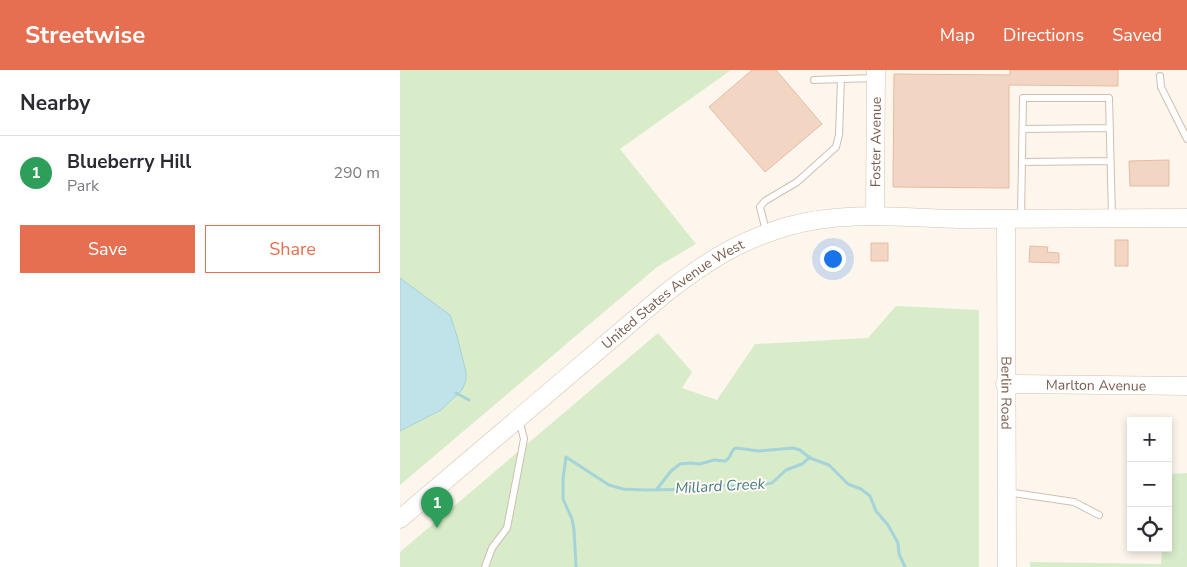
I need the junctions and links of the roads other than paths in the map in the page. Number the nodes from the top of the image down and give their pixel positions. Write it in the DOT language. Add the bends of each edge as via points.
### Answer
graph roads {
  1 [pos="876,74"];
  2 [pos="1160,76"];
  3 [pos="841,79"];
  4 [pos="814,80"];
  5 [pos="1110,128"];
  6 [pos="1023,129"];
  7 [pos="1187,139"];
  8 [pos="1110,161"];
  9 [pos="1022,162"];
  10 [pos="875,216"];
  11 [pos="1112,218"];
  12 [pos="1187,218"];
  13 [pos="1013,219"];
  14 [pos="767,233"];
  15 [pos="1005,384"];
  16 [pos="1187,386"];
  17 [pos="519,418"];
  18 [pos="1006,492"];
  19 [pos="1099,515"];
  20 [pos="400,520"];
  21 [pos="485,567"];
  22 [pos="1007,567"];
  1 -- 3 [label="lane"];
  1 -- 10 [label="street, Foster Avenue"];
  2 -- 7 [label="lane" via="1161,87"];
  3 -- 4 [label="lane"];
  3 -- 14 [label="lane" via="836,147 797,182 760,207"];
  5 -- 6 [label="lane"];
  5 -- 6 [label="lane" via="1109,98 1023,98"];
  5 -- 8 [label="lane"];
  6 -- 9 [label="lane"];
  8 -- 9 [label="lane"];
  8 -- 11 [label="lane"];
  9 -- 13 [label="lane"];
  10 -- 13 [label="street, United States Avenue West"];
  10 -- 14 [label="street, United States Avenue West" via="836,217"];
  11 -- 12 [label="street, United States Avenue West"];
  11 -- 13 [label="street, United States Avenue West"];
  13 -- 15 [label="street, Berlin Road"];
  14 -- 17 [label="street, United States Avenue West" via="696,270"];
  15 -- 16 [label="street, Marlton Avenue"];
  15 -- 18 [label="street, Berlin Road"];
  17 -- 20 [label="street, United States Avenue West"];
  17 -- 21 [label="lane" via="524,439 507,528 492,548"];
  18 -- 19 [label="lane" via="1074,502"];
  18 -- 22 [label="street, Berlin Road"];
}
